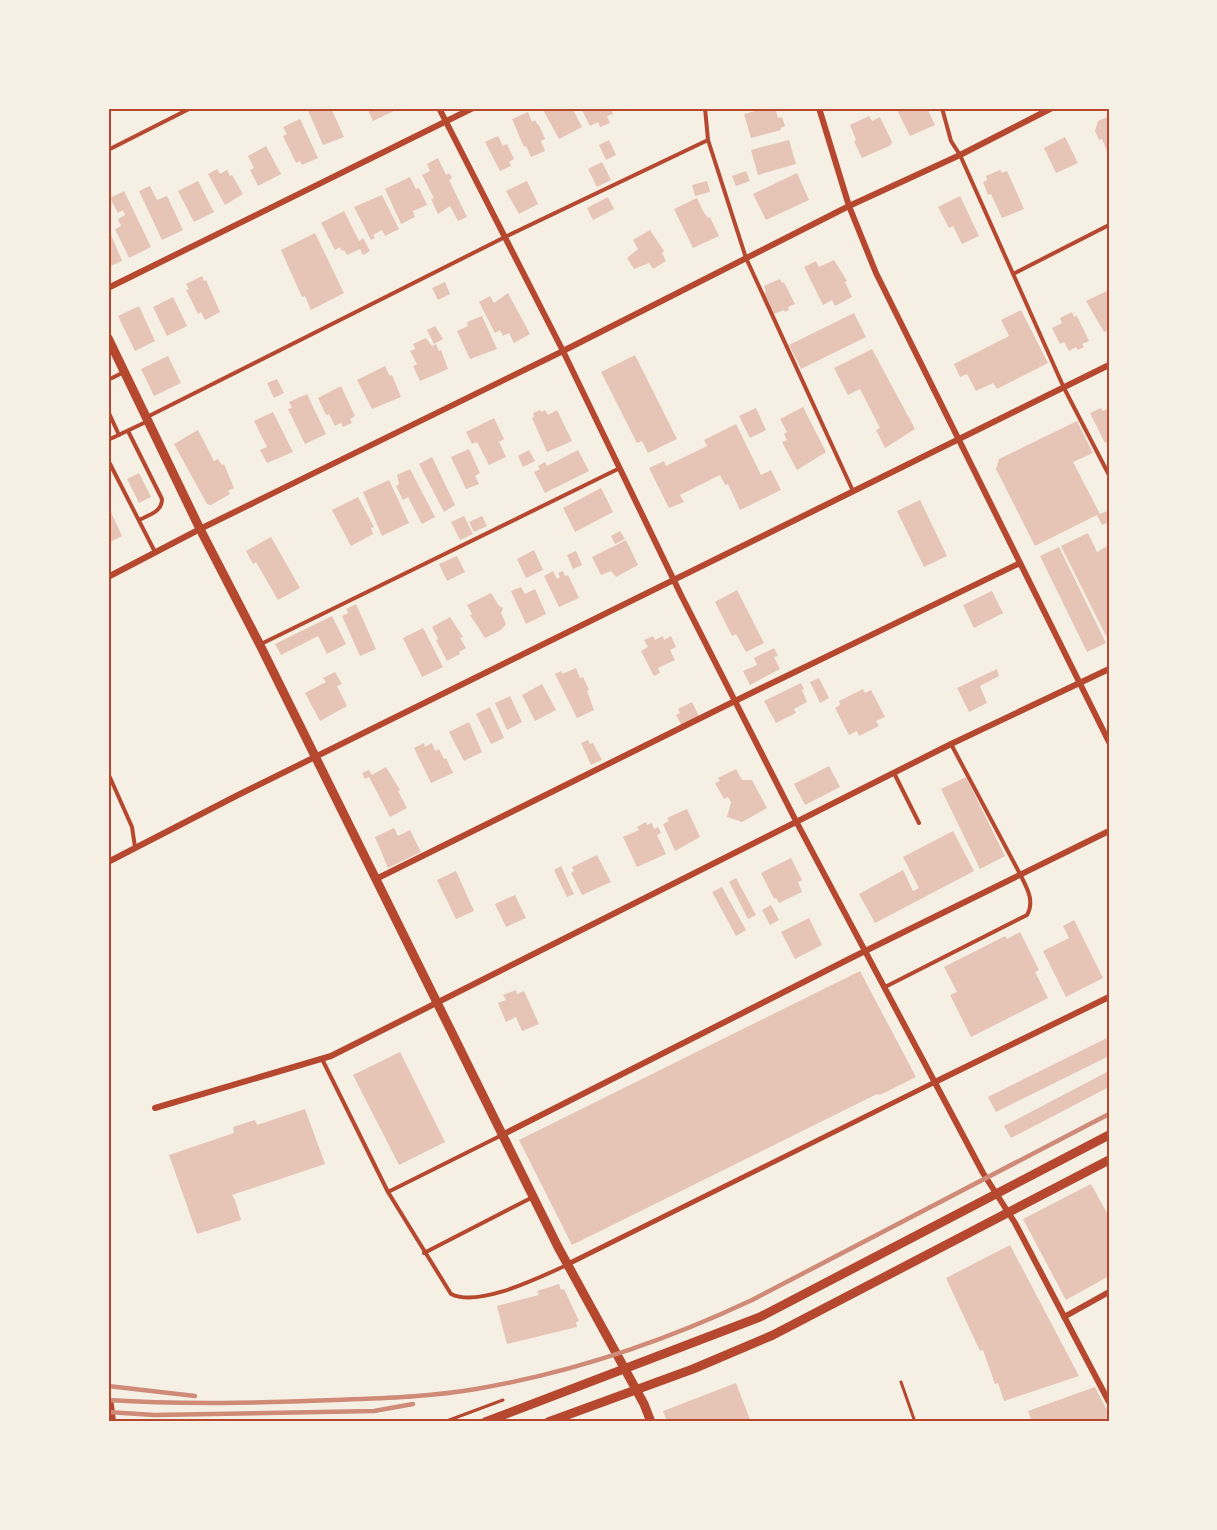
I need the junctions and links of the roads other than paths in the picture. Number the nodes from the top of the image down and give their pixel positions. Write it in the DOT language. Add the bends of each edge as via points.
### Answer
graph roads {
  1 [pos="191,108"];
  2 [pos="439,108"];
  3 [pos="473,108"];
  4 [pos="705,108"];
  5 [pos="819,108"];
  6 [pos="942,108"];
  7 [pos="1052,108"];
  8 [pos="445,122"];
  9 [pos="708,140"];
  10 [pos="108,150"];
  11 [pos="960,155"];
  12 [pos="849,206"];
  13 [pos="1109,225"];
  14 [pos="505,237"];
  15 [pos="746,258"];
  16 [pos="1013,274"];
  17 [pos="108,288"];
  18 [pos="108,338"];
  19 [pos="563,351"];
  20 [pos="1109,365"];
  21 [pos="124,372"];
  22 [pos="108,380"];
  23 [pos="1064,388"];
  24 [pos="108,411"];
  25 [pos="147,419"];
  26 [pos="128,431"];
  27 [pos="119,435"];
  28 [pos="108,440"];
  29 [pos="959,440"];
  30 [pos="108,460"];
  31 [pos="620,468"];
  32 [pos="1109,475"];
  33 [pos="853,491"];
  34 [pos="139,520"];
  35 [pos="200,530"];
  36 [pos="155,552"];
  37 [pos="1020,563"];
  38 [pos="108,577"];
  39 [pos="674,579"];
  40 [pos="260,645"];
  41 [pos="1109,669"];
  42 [pos="1080,683"];
  43 [pos="735,701"];
  44 [pos="1109,742"];
  45 [pos="951,744"];
  46 [pos="316,757"];
  47 [pos="108,773"];
  48 [pos="894,773"];
  49 [pos="797,823"];
  50 [pos="919,823"];
  51 [pos="1109,831"];
  52 [pos="135,848"];
  53 [pos="108,862"];
  54 [pos="1020,874"];
  55 [pos="376,879"];
  56 [pos="865,951"];
  57 [pos="885,987"];
  58 [pos="1109,997"];
  59 [pos="437,1003"];
  60 [pos="322,1059"];
  61 [pos="935,1082"];
  62 [pos="155,1108"];
  63 [pos="502,1135"];
  64 [pos="1109,1135"];
  65 [pos="1109,1160"];
  66 [pos="388,1192"];
  67 [pos="996,1194"];
  68 [pos="534,1196"];
  69 [pos="1005,1207"];
  70 [pos="424,1253"];
  71 [pos="568,1264"];
  72 [pos="1109,1293"];
  73 [pos="1064,1317"];
  74 [pos="624,1370"];
  75 [pos="635,1390"];
  76 [pos="1109,1402"];
  77 [pos="108,1405"];
  78 [pos="110,1422"];
  79 [pos="485,1422"];
  80 [pos="548,1422"];
  81 [pos="651,1422"];
  1 -- 10 [label="lane"];
  2 -- 8 [label="street"];
  3 -- 8 [label="street"];
  4 -- 9 [label="lane"];
  5 -- 12 [label="street"];
  6 -- 11 [label="lane" via="951,141"];
  7 -- 11 [label="street"];
  8 -- 14 [label="street"];
  8 -- 17 [label="street"];
  9 -- 14 [label="lane"];
  9 -- 15 [label="lane"];
  11 -- 12 [label="street"];
  11 -- 16 [label="lane"];
  12 -- 15 [label="street"];
  12 -- 29 [label="street" via="876,273"];
  13 -- 16 [label="lane"];
  14 -- 19 [label="street"];
  14 -- 25 [label="lane"];
  15 -- 19 [label="street"];
  15 -- 33 [label="lane"];
  16 -- 23 [label="lane"];
  18 -- 21 [label="main road"];
  19 -- 31 [label="street"];
  19 -- 35 [label="street"];
  20 -- 23 [label="street"];
  21 -- 22 [label="lane"];
  21 -- 25 [label="main road"];
  23 -- 29 [label="street"];
  23 -- 32 [label="lane"];
  24 -- 27 [label="lane"];
  25 -- 26 [label="lane"];
  25 -- 35 [label="main road"];
  26 -- 27 [label="lane"];
  26 -- 34 [label="lane" via="162,499 159,510"];
  27 -- 28 [label="lane"];
  29 -- 33 [label="street"];
  29 -- 37 [label="street"];
  30 -- 34 [label="lane"];
  31 -- 39 [label="street"];
  31 -- 40 [label="lane"];
  33 -- 39 [label="street"];
  34 -- 36 [label="lane"];
  35 -- 36 [label="street"];
  35 -- 40 [label="main road"];
  36 -- 38 [label="street"];
  37 -- 42 [label="street"];
  37 -- 43 [label="street"];
  39 -- 43 [label="street"];
  39 -- 46 [label="street"];
  40 -- 46 [label="main road"];
  41 -- 42 [label="street"];
  42 -- 44 [label="street"];
  42 -- 45 [label="street"];
  43 -- 49 [label="street"];
  43 -- 55 [label="street"];
  45 -- 48 [label="street"];
  45 -- 54 [label="lane"];
  46 -- 52 [label="street"];
  46 -- 55 [label="main road"];
  47 -- 52 [label="lane" via="132,827"];
  48 -- 49 [label="street"];
  48 -- 50 [label="lane"];
  49 -- 56 [label="street"];
  49 -- 59 [label="street"];
  51 -- 54 [label="street"];
  52 -- 53 [label="street"];
  54 -- 56 [label="street"];
  54 -- 57 [label="lane" via="1029,893 1031,908 1027,915"];
  55 -- 59 [label="main road"];
  56 -- 57 [label="street"];
  56 -- 63 [label="street"];
  57 -- 61 [label="street"];
  58 -- 61 [label="street"];
  59 -- 60 [label="street"];
  59 -- 63 [label="main road"];
  60 -- 62 [label="street"];
  60 -- 66 [label="lane"];
  61 -- 67 [label="street"];
  61 -- 71 [label="street"];
  63 -- 66 [label="lane"];
  63 -- 68 [label="main road"];
  64 -- 67 [label="main road"];
  65 -- 69 [label="main road"];
  66 -- 70 [label="lane"];
  67 -- 69 [label="street"];
  67 -- 74 [label="main road" via="760,1317"];
  68 -- 70 [label="lane"];
  68 -- 71 [label="main road"];
  69 -- 73 [label="street"];
  69 -- 75 [label="main road" via="773,1335"];
  70 -- 71 [label="lane" via="451,1294 459,1298 502,1291"];
  71 -- 74 [label="main road"];
  72 -- 73 [label="street"];
  73 -- 76 [label="street"];
  74 -- 75 [label="main road"];
  74 -- 79 [label="main road"];
  75 -- 80 [label="main road"];
  75 -- 81 [label="main road"];
  77 -- 78 [label="highway"];
}
